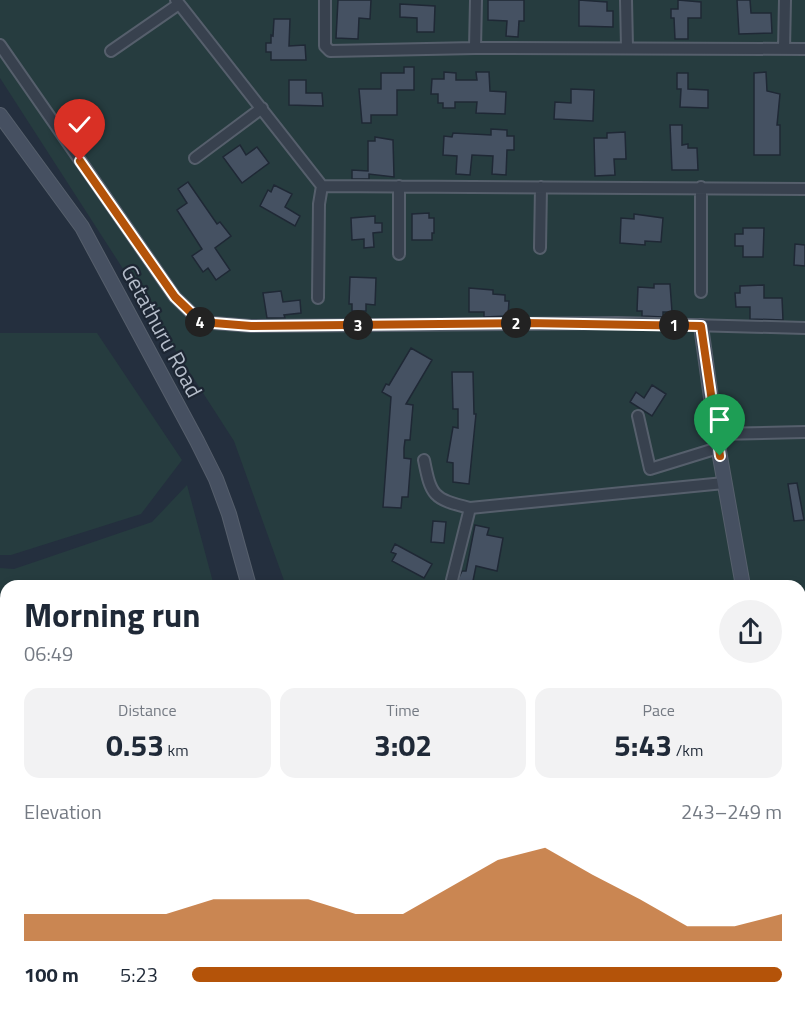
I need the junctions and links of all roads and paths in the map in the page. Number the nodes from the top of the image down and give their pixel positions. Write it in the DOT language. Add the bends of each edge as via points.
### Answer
graph roads {
  1 [pos="325,0"];
  2 [pos="476,0"];
  3 [pos="626,0"];
  4 [pos="785,0"];
  5 [pos="177,2"];
  6 [pos="0,45"];
  7 [pos="627,47"];
  8 [pos="475,48"];
  9 [pos="784,49"];
  10 [pos="805,49"];
  11 [pos="111,51"];
  12 [pos="262,108"];
  13 [pos="0,115"];
  14 [pos="195,158"];
  15 [pos="322,186"];
  16 [pos="399,186"];
  17 [pos="541,187"];
  18 [pos="701,187"];
  19 [pos="805,189"];
  20 [pos="540,248"];
  21 [pos="399,254"];
  22 [pos="701,292"];
  23 [pos="318,298"];
  24 [pos="701,326"];
  25 [pos="805,328"];
  26 [pos="638,416"];
  27 [pos="805,432"];
  28 [pos="716,434"];
  29 [pos="718,448"];
  30 [pos="424,460"];
  31 [pos="724,483"];
  32 [pos="470,508"];
  33 [pos="247,580"];
  34 [pos="452,580"];
  35 [pos="741,580"];
  1 -- 8 [label="street" via="325,46 330,51"];
  2 -- 8 [label="street"];
  3 -- 7 [label="street"];
  4 -- 9 [label="street"];
  5 -- 11 [label="street"];
  5 -- 12 [label="street"];
  6 -- 24 [label="street" via="175,297 201,322 251,326"];
  7 -- 8 [label="street"];
  7 -- 9 [label="street"];
  9 -- 10 [label="street"];
  12 -- 14 [label="street"];
  12 -- 15 [label="street"];
  13 -- 33 [label="main road, Getathuru Road" via="82,227 197,441 216,478"];
  15 -- 16 [label="street"];
  15 -- 23 [label="street"];
  16 -- 17 [label="street"];
  16 -- 21 [label="street"];
  17 -- 18 [label="street"];
  17 -- 20 [label="street"];
  18 -- 19 [label="street"];
  18 -- 22 [label="street"];
  24 -- 25 [label="street"];
  24 -- 28 [label="main road"];
  26 -- 29 [label="street" via="650,469"];
  27 -- 28 [label="street"];
  28 -- 29 [label="main road"];
  29 -- 31 [label="main road"];
  30 -- 32 [label="street" via="429,488 445,502"];
  31 -- 32 [label="street"];
  31 -- 35 [label="main road"];
  32 -- 34 [label="street"];
}
